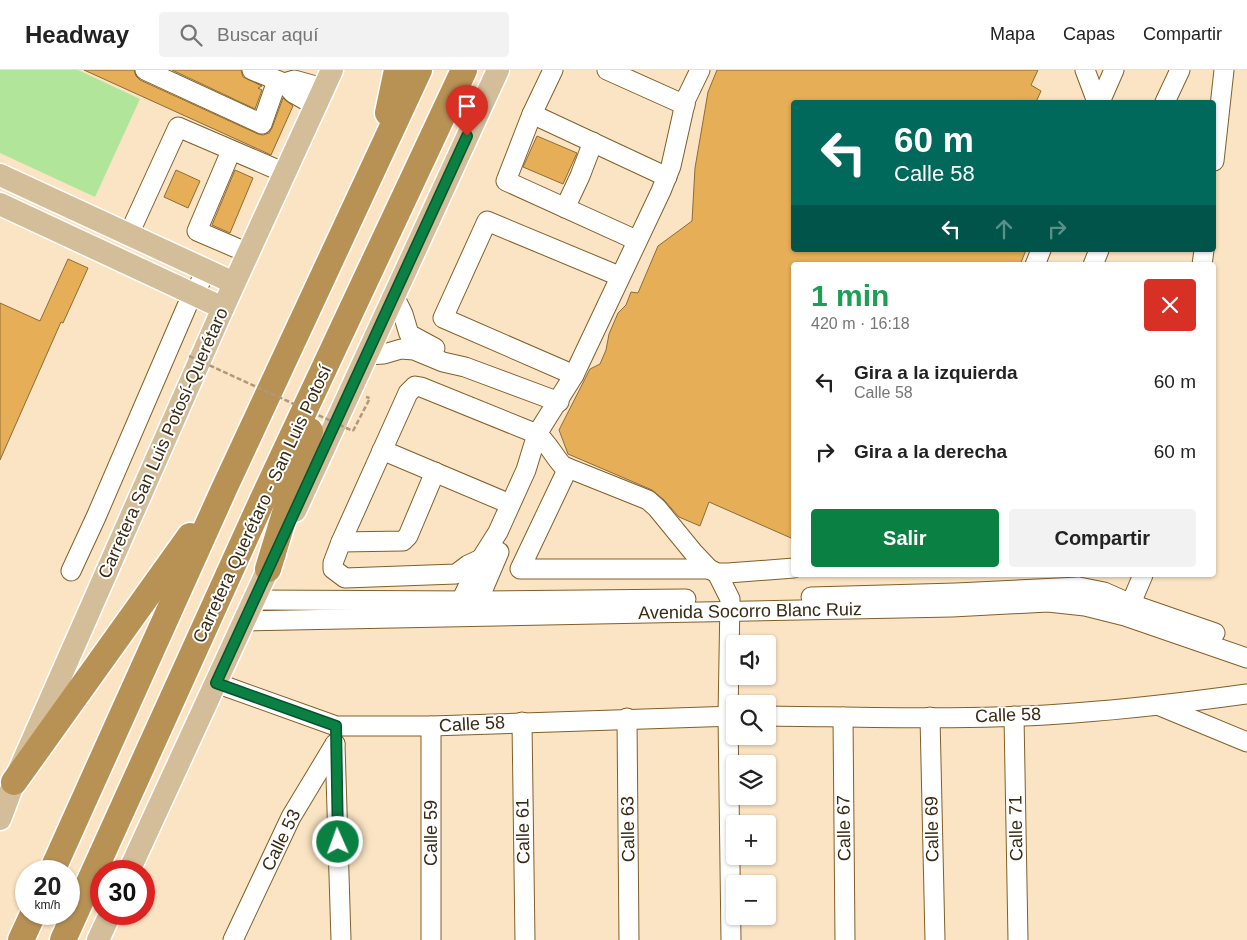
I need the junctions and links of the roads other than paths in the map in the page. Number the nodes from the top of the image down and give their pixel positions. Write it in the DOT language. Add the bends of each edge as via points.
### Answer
graph roads {
  1 [pos="145,70"];
  2 [pos="252,70"];
  3 [pos="397,70"];
  4 [pos="419,70"];
  5 [pos="464,70"];
  6 [pos="498,70"];
  7 [pos="553,70"];
  8 [pos="607,70"];
  9 [pos="1114,70"];
  10 [pos="1180,70"];
  11 [pos="1224,70"];
  12 [pos="693,72"];
  13 [pos="1081,73"];
  14 [pos="280,82"];
  15 [pos="324,88"];
  16 [pos="1098,100"];
  17 [pos="1100,100"];
  18 [pos="1166,100"];
  19 [pos="685,105"];
  20 [pos="532,114"];
  21 [pos="593,142"];
  22 [pos="1216,143"];
  23 [pos="231,151"];
  24 [pos="378,160"];
  25 [pos="285,173"];
  26 [pos="0,175"];
  27 [pos="667,177"];
  28 [pos="0,204"];
  29 [pos="565,208"];
  30 [pos="105,223"];
  31 [pos="197,231"];
  32 [pos="129,234"];
  33 [pos="636,240"];
  34 [pos="94,248"];
  35 [pos="248,253"];
  36 [pos="182,259"];
  37 [pos="207,270"];
  38 [pos="619,276"];
  39 [pos="234,283"];
  40 [pos="193,295"];
  41 [pos="394,296"];
  42 [pos="223,308"];
  43 [pos="334,350"];
  44 [pos="367,355"];
  45 [pos="466,367"];
  46 [pos="574,374"];
  47 [pos="558,402"];
  48 [pos="542,438"];
  49 [pos="382,450"];
  50 [pos="568,468"];
  51 [pos="435,472"];
  52 [pos="224,489"];
  53 [pos="510,504"];
  54 [pos="341,542"];
  55 [pos="481,559"];
  56 [pos="791,568"];
  57 [pos="268,569"];
  58 [pos="71,571"];
  59 [pos="718,572"];
  60 [pos="1141,577"];
  61 [pos="254,600"];
  62 [pos="469,601"];
  63 [pos="735,605"];
  64 [pos="315,610"];
  65 [pos="1128,610"];
  66 [pos="244,621"];
  67 [pos="1247,644"];
  68 [pos="1247,658"];
  69 [pos="216,683"];
  70 [pos="1247,694"];
  71 [pos="732,695"];
  72 [pos="1159,706"];
  73 [pos="726,716"];
  74 [pos="776,716"];
  75 [pos="1014,716"];
  76 [pos="843,717"];
  77 [pos="627,718"];
  78 [pos="930,718"];
  79 [pos="522,722"];
  80 [pos="431,726"];
  81 [pos="336,735"];
  82 [pos="1247,742"];
  83 [pos="731,745"];
  84 [pos="14,782"];
  85 [pos="0,819"];
  86 [pos="57,860"];
  87 [pos="134,860"];
  88 [pos="28,925"];
  89 [pos="105,925"];
  90 [pos="21,940"];
  91 [pos="63,940"];
  92 [pos="98,940"];
  93 [pos="233,940"];
  94 [pos="341,940"];
  95 [pos="431,940"];
  96 [pos="525,940"];
  97 [pos="629,940"];
  98 [pos="731,940"];
  99 [pos="845,940"];
  100 [pos="935,940"];
  101 [pos="1018,940"];
  1 -- 14 [label="street" via="262,124"];
  2 -- 14 [label="street"];
  3 -- 24 [label="highway"];
  4 -- 24 [label="highway"];
  5 -- 43 [label="highway, Carretera Querétaro - San Luis Potosí"];
  6 -- 41 [label="main road"];
  7 -- 20 [label="street"];
  8 -- 19 [label="street"];
  9 -- 17 [label="street"];
  10 -- 18 [label="street"];
  11 -- 22 [label="street"];
  12 -- 19 [label="street"];
  13 -- 16 [label="street"];
  14 -- 15 [label="street" via="294,80"];
  15 -- 25 [label="main road, Carretera San Luis Potosí-Querétaro"];
  19 -- 27 [label="street"];
  20 -- 21 [label="street"];
  20 -- 29 [label="street" via="506,180"];
  21 -- 27 [label="street"];
  21 -- 29 [label="street"];
  23 -- 25 [label="street"];
  23 -- 31 [label="street"];
  23 -- 32 [label="street" via="178,127"];
  24 -- 52 [label="highway"];
  25 -- 35 [label="main road, Carretera San Luis Potosí-Querétaro"];
  26 -- 30 [label="main road"];
  27 -- 33 [label="street"];
  28 -- 34 [label="main road"];
  29 -- 33 [label="street"];
  30 -- 32 [label="main road"];
  30 -- 34 [label="main road"];
  31 -- 35 [label="street"];
  31 -- 36 [label="street"];
  32 -- 36 [label="main road"];
  33 -- 38 [label="street"];
  34 -- 40 [label="main road"];
  35 -- 39 [label="main road, Carretera San Luis Potosí-Querétaro"];
  36 -- 37 [label="main road"];
  37 -- 39 [label="main road"];
  37 -- 40 [label="street"];
  38 -- 46 [label="street"];
  38 -- 46 [label="street" via="487,221 457,284 443,318"];
  39 -- 42 [label="main road, Carretera San Luis Potosí-Querétaro"];
  40 -- 42 [label="main road"];
  40 -- 58 [label="street"];
  41 -- 44 [label="main road"];
  41 -- 45 [label="street" via="409,334"];
  42 -- 84 [label="main road, Carretera San Luis Potosí-Querétaro"];
  43 -- 57 [label="highway"];
  43 -- 91 [label="highway, Carretera Querétaro - San Luis Potosí"];
  44 -- 45 [label="street" via="414,350"];
  44 -- 57 [label="main road"];
  45 -- 47 [label="street"];
  46 -- 47 [label="street"];
  47 -- 48 [label="street"];
  48 -- 49 [label="street" via="415,386 408,393"];
  48 -- 50 [label="street" via="552,455"];
  48 -- 53 [label="street"];
  48 -- 62 [label="street"];
  49 -- 51 [label="street"];
  49 -- 54 [label="street"];
  50 -- 59 [label="street" via="648,500 693,552"];
  50 -- 59 [label="street" via="520,569"];
  51 -- 53 [label="street"];
  51 -- 54 [label="street" via="403,541"];
  52 -- 84 [label="highway"];
  52 -- 86 [label="highway"];
  53 -- 55 [label="street"];
  54 -- 55 [label="street" via="333,569 345,578 456,574"];
  55 -- 62 [label="street"];
  56 -- 59 [label="street"];
  57 -- 61 [label="main road"];
  59 -- 63 [label="street"];
  60 -- 65 [label="street"];
  61 -- 64 [label="street, Avenida Socorro Blanc Ruiz"];
  61 -- 66 [label="main road"];
  62 -- 63 [label="street, Avenida Socorro Blanc Ruiz"];
  62 -- 64 [label="street, Avenida Socorro Blanc Ruiz"];
  63 -- 64 [label="street, Avenida Socorro Blanc Ruiz"];
  63 -- 65 [label="street, Avenida Socorro Blanc Ruiz" via="1050,595 1079,587 1104,592"];
  63 -- 71 [label="street"];
  64 -- 66 [label="street, Avenida Socorro Blanc Ruiz"];
  65 -- 67 [label="street, Avenida Socorro Blanc Ruiz"];
  65 -- 68 [label="street, Avenida Socorro Blanc Ruiz"];
  66 -- 69 [label="main road"];
  69 -- 81 [label="street, Calle 58"];
  69 -- 87 [label="main road"];
  70 -- 72 [label="street, Calle 58"];
  72 -- 75 [label="street, Calle 58"];
  72 -- 82 [label="street"];
  73 -- 77 [label="street, Calle 58"];
  74 -- 76 [label="street, Calle 58"];
  75 -- 78 [label="street, Calle 58"];
  75 -- 101 [label="street, Calle 71"];
  76 -- 78 [label="street, Calle 58"];
  76 -- 99 [label="street, Calle 67"];
  77 -- 79 [label="street, Calle 58"];
  77 -- 97 [label="street, Calle 63"];
  78 -- 100 [label="street, Calle 69"];
  79 -- 80 [label="street, Calle 58"];
  79 -- 96 [label="street, Calle 61"];
  80 -- 81 [label="street, Calle 58"];
  80 -- 95 [label="street, Calle 59"];
  81 -- 93 [label="street, Calle 53" via="291,817"];
  81 -- 94 [label="street"];
  83 -- 98 [label="street"];
  84 -- 85 [label="main road, Carretera San Luis Potosí-Querétaro"];
  88 -- 90 [label="highway"];
  89 -- 92 [label="main road"];
}
